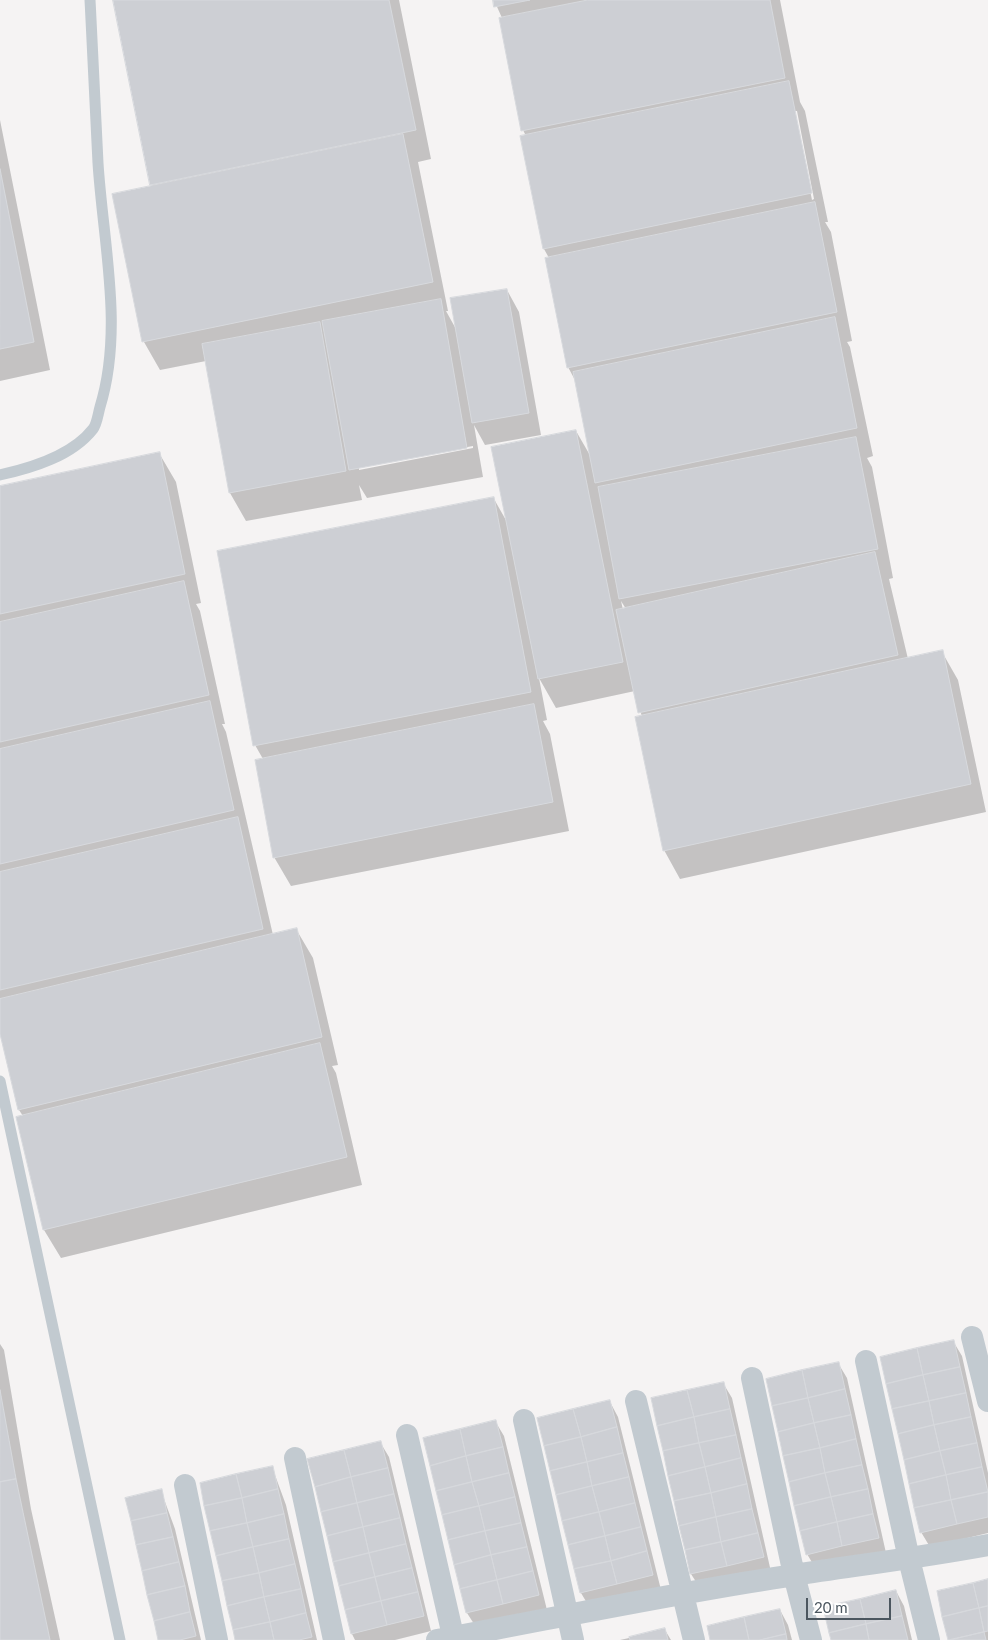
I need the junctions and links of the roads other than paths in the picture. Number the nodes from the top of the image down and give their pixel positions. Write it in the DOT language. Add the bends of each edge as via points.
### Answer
graph roads {
  1 [pos="90,0"];
  2 [pos="0,475"];
  3 [pos="0,1081"];
  4 [pos="972,1337"];
  5 [pos="866,1361"];
  6 [pos="752,1378"];
  7 [pos="636,1401"];
  8 [pos="988,1401"];
  9 [pos="524,1420"];
  10 [pos="407,1435"];
  11 [pos="295,1458"];
  12 [pos="186,1485"];
  13 [pos="988,1545"];
  14 [pos="909,1559"];
  15 [pos="794,1575"];
  16 [pos="683,1594"];
  17 [pos="566,1614"];
  18 [pos="448,1639"];
  19 [pos="120,1640"];
  20 [pos="217,1640"];
  21 [pos="334,1640"];
  22 [pos="573,1640"];
  23 [pos="694,1640"];
  24 [pos="811,1640"];
  25 [pos="930,1640"];
  1 -- 2 [label="lane" via="98,164 111,301 110,361 103,399 94,428 66,451 29,469"];
  3 -- 19 [label="lane"];
  4 -- 8 [label="street"];
  5 -- 14 [label="street"];
  6 -- 15 [label="street"];
  7 -- 16 [label="street"];
  9 -- 17 [label="street"];
  10 -- 18 [label="street"];
  11 -- 21 [label="street"];
  12 -- 20 [label="street"];
  13 -- 14 [label="street"];
  14 -- 15 [label="street"];
  14 -- 25 [label="street"];
  15 -- 16 [label="street"];
  15 -- 24 [label="street"];
  16 -- 17 [label="street"];
  16 -- 23 [label="street"];
  17 -- 18 [label="street"];
  17 -- 22 [label="street"];
}
